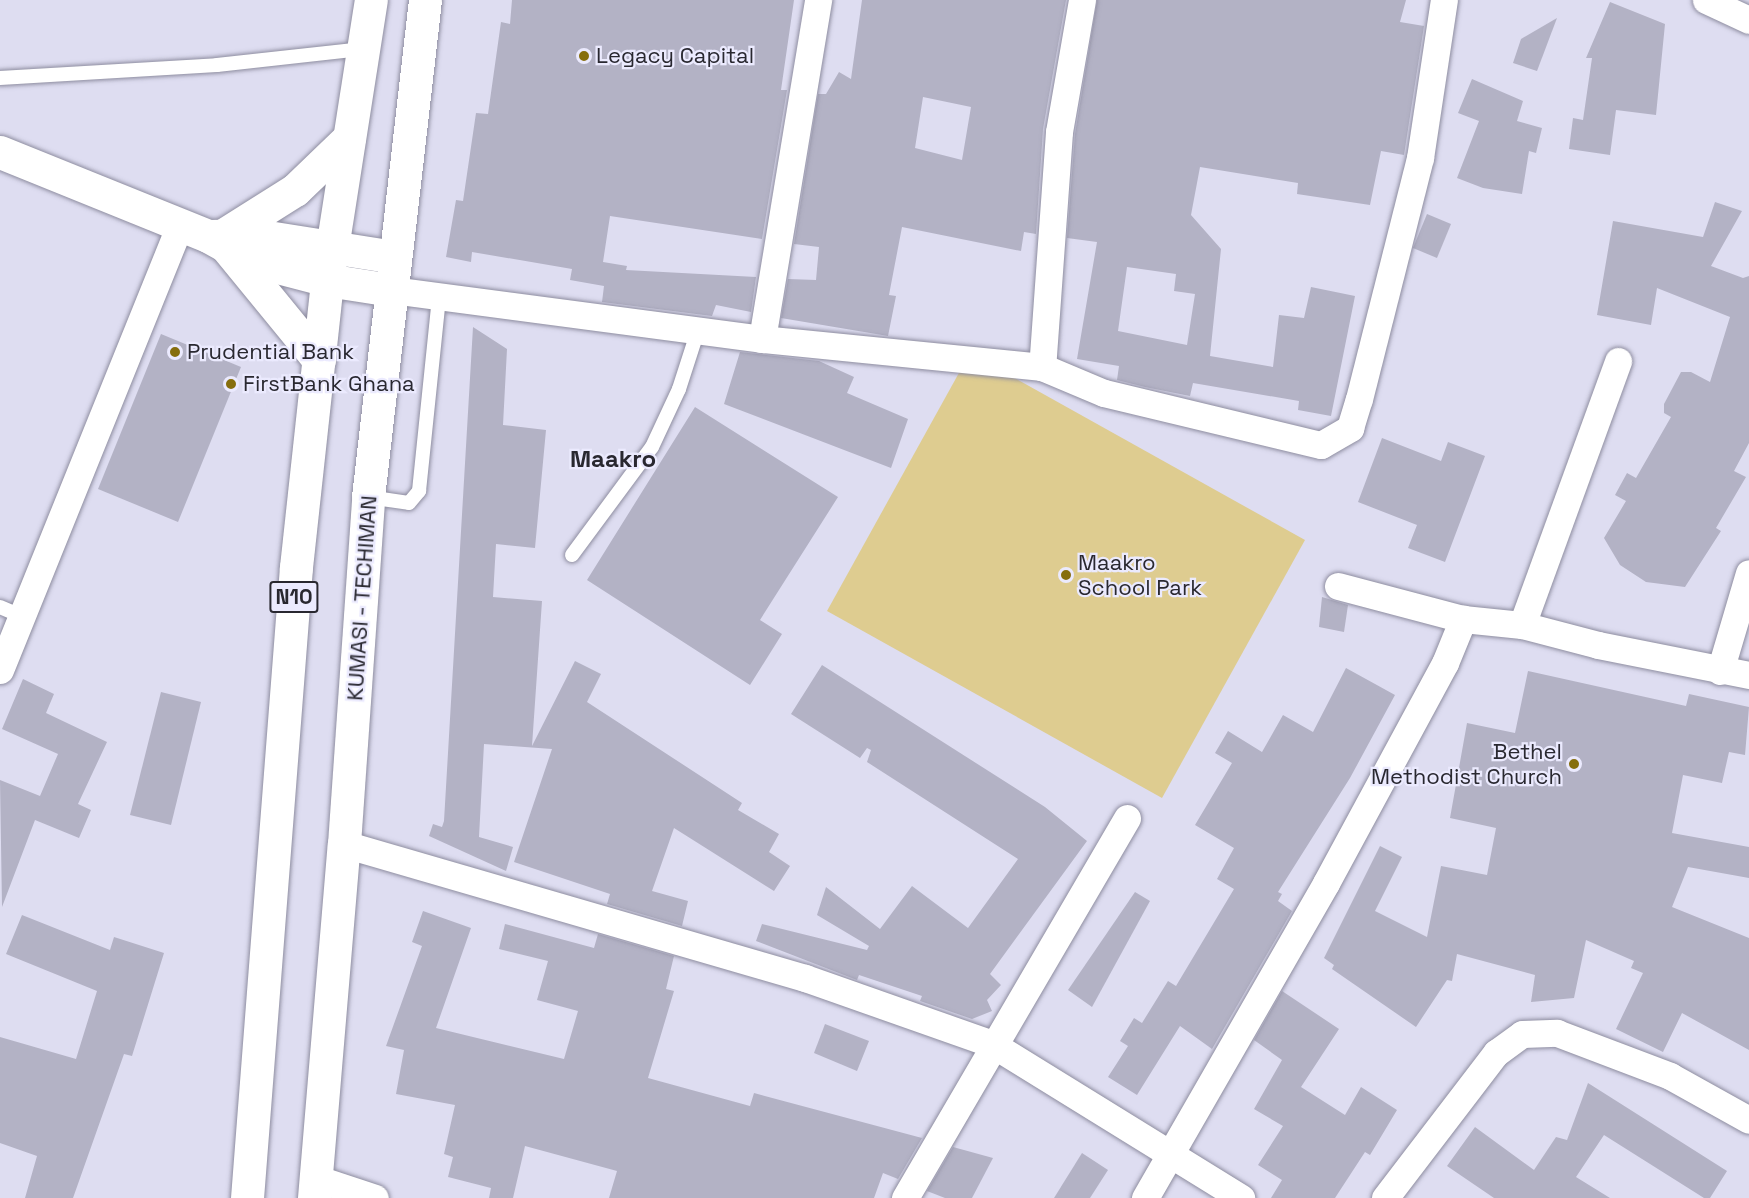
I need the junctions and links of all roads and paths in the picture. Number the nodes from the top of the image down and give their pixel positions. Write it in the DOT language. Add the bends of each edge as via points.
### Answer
graph roads {
  1 [pos="371,0"];
  2 [pos="424,0"];
  3 [pos="818,0"];
  4 [pos="1082,0"];
  5 [pos="1444,0"];
  6 [pos="1706,0"];
  7 [pos="1749,20"];
  8 [pos="363,49"];
  9 [pos="0,78"];
  10 [pos="349,138"];
  11 [pos="0,152"];
  12 [pos="209,235"];
  13 [pos="394,257"];
  14 [pos="330,265"];
  15 [pos="391,290"];
  16 [pos="439,297"];
  17 [pos="698,330"];
  18 [pos="762,339"];
  19 [pos="319,360"];
  20 [pos="1618,361"];
  21 [pos="1042,367"];
  22 [pos="368,497"];
  23 [pos="572,555"];
  24 [pos="1749,573"];
  25 [pos="1338,586"];
  26 [pos="10,611"];
  27 [pos="1463,619"];
  28 [pos="1522,626"];
  29 [pos="0,670"];
  30 [pos="1720,671"];
  31 [pos="1749,675"];
  32 [pos="1127,818"];
  33 [pos="344,844"];
  34 [pos="992,1044"];
  35 [pos="1749,1120"];
  36 [pos="1169,1153"];
  37 [pos="314,1188"];
  38 [pos="247,1198"];
  39 [pos="375,1198"];
  40 [pos="904,1198"];
  41 [pos="1145,1198"];
  42 [pos="1241,1198"];
  43 [pos="1385,1198"];
  1 -- 8 [label="main road, N10"];
  2 -- 13 [label="main road, KUMASI - TECHIMAN"];
  3 -- 18 [label="street"];
  4 -- 21 [label="street" via="1059,132"];
  5 -- 21 [label="street" via="1420,158 1350,428 1321,445 1104,393"];
  6 -- 7 [label="street"];
  8 -- 9 [label="lane" via="217,65"];
  8 -- 10 [label="main road, N10"];
  10 -- 12 [label="main road" via="295,190"];
  10 -- 14 [label="main road, N10"];
  11 -- 12 [label="main road"];
  12 -- 14 [label="main road" via="255,235"];
  12 -- 19 [label="main road"];
  12 -- 26 [label="street"];
  13 -- 14 [label="main road"];
  13 -- 15 [label="main road, KUMASI - TECHIMAN"];
  14 -- 15 [label="main road"];
  14 -- 19 [label="main road, N10"];
  15 -- 16 [label="street"];
  15 -- 22 [label="main road, KUMASI - TECHIMAN"];
  16 -- 17 [label="street"];
  16 -- 22 [label="lane" via="419,491 409,503"];
  17 -- 18 [label="street"];
  17 -- 23 [label="lane" via="679,389 652,447"];
  18 -- 21 [label="street"];
  19 -- 38 [label="main road, N10" via="295,579"];
  20 -- 28 [label="street"];
  22 -- 33 [label="main road, KUMASI - TECHIMAN"];
  24 -- 30 [label="street"];
  25 -- 27 [label="street"];
  26 -- 29 [label="street"];
  27 -- 28 [label="street"];
  27 -- 36 [label="street" via="1445,663 1326,883"];
  28 -- 30 [label="street"];
  30 -- 31 [label="street"];
  32 -- 34 [label="street"];
  33 -- 34 [label="street" via="805,978"];
  33 -- 37 [label="main road, KUMASI - TECHIMAN"];
  34 -- 36 [label="street"];
  34 -- 40 [label="street"];
  35 -- 43 [label="street" via="1670,1076 1568,1037 1538,1031 1522,1034 1496,1053"];
  36 -- 41 [label="street"];
  36 -- 42 [label="street"];
  37 -- 39 [label="street"];
}
